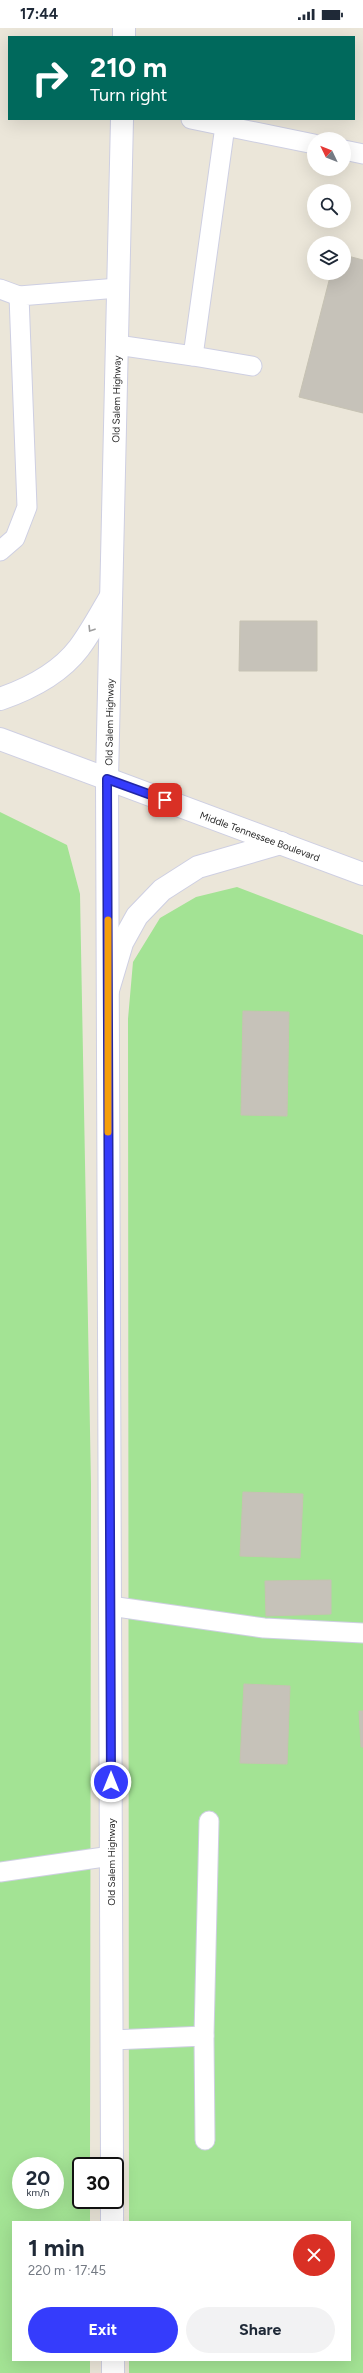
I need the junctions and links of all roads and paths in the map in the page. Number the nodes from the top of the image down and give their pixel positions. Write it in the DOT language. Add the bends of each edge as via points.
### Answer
graph roads {
  1 [pos="122,120"];
  2 [pos="196,120"];
  3 [pos="225,126"];
  4 [pos="307,143"];
  5 [pos="351,151"];
  6 [pos="363,154"];
  7 [pos="118,288"];
  8 [pos="0,289"];
  9 [pos="19,296"];
  10 [pos="117,345"];
  11 [pos="193,356"];
  12 [pos="252,366"];
  13 [pos="0,552"];
  14 [pos="111,596"];
  15 [pos="0,699"];
  16 [pos="0,739"];
  17 [pos="107,779"];
  18 [pos="280,843"];
  19 [pos="363,874"];
  20 [pos="108,990"];
  21 [pos="110,1606"];
  22 [pos="363,1633"];
  23 [pos="209,1821"];
  24 [pos="111,1856"];
  25 [pos="0,1872"];
  26 [pos="204,2036"];
  27 [pos="112,2040"];
  28 [pos="205,2140"];
  29 [pos="112,2157"];
  30 [pos="112,2209"];
  31 [pos="112,2221"];
  32 [pos="113,2361"];
  33 [pos="113,2373"];
  1 -- 7 [label="street, Old Salem Highway"];
  2 -- 3 [label="lane"];
  3 -- 4 [label="lane"];
  3 -- 11 [label="lane"];
  5 -- 6 [label="lane"];
  7 -- 9 [label="lane"];
  7 -- 10 [label="street, Old Salem Highway"];
  8 -- 9 [label="lane"];
  9 -- 13 [label="lane" via="27,507 14,538"];
  10 -- 11 [label="lane"];
  10 -- 14 [label="street, Old Salem Highway"];
  11 -- 12 [label="lane"];
  14 -- 15 [label="street, one-way" via="78,648 62,665 42,680"];
  14 -- 17 [label="street, Old Salem Highway"];
  16 -- 17 [label="street, Middle Tennessee Boulevard"];
  17 -- 18 [label="street, Middle Tennessee Boulevard"];
  17 -- 20 [label="street, Old Salem Highway"];
  18 -- 19 [label="street, Middle Tennessee Boulevard"];
  18 -- 20 [label="street" via="198,867 162,890 137,916 122,942"];
  20 -- 21 [label="street, Old Salem Highway"];
  21 -- 22 [label="lane" via="264,1628"];
  21 -- 24 [label="street, Old Salem Highway"];
  23 -- 26 [label="lane"];
  24 -- 25 [label="lane"];
  24 -- 27 [label="street, Old Salem Highway"];
  26 -- 27 [label="lane"];
  26 -- 28 [label="lane"];
  27 -- 29 [label="street, Old Salem Highway"];
  30 -- 31 [label="street"];
  32 -- 33 [label="street"];
}
